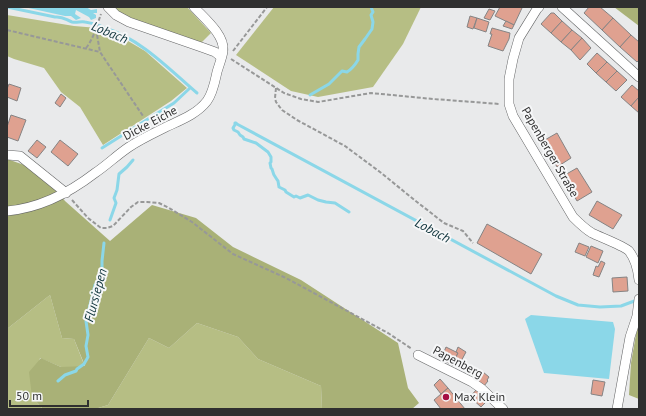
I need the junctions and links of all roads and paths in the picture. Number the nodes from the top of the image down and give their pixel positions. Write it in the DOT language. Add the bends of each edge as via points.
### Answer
graph roads {
  1 [pos="108,7"];
  2 [pos="194,7"];
  3 [pos="267,7"];
  4 [pos="539,7"];
  5 [pos="562,7"];
  6 [pos="99,20"];
  7 [pos="96,29"];
  8 [pos="7,30"];
  9 [pos="86,48"];
  10 [pos="100,52"];
  11 [pos="221,57"];
  12 [pos="639,77"];
  13 [pos="276,88"];
  14 [pos="509,104"];
  15 [pos="142,116"];
  16 [pos="7,155"];
  17 [pos="66,193"];
  18 [pos="7,211"];
  19 [pos="474,243"];
  20 [pos="639,280"];
  21 [pos="639,299"];
  22 [pos="418,355"];
  23 [pos="503,409"];
  24 [pos="617,409"];
  1 -- 11 [label="street" via="129,22 215,52"];
  2 -- 11 [label="street, Dicke Eiche" via="222,40"];
  3 -- 11 [label="path" via="230,54"];
  4 -- 14 [label="street, Papenberger Straße" via="520,38 516,50 509,79"];
  5 -- 12 [label="street"];
  6 -- 7 [label="path"];
  7 -- 9 [label="path"];
  7 -- 10 [label="path"];
  8 -- 9 [label="path"];
  9 -- 10 [label="path"];
  10 -- 15 [label="path"];
  11 -- 13 [label="path" via="230,58"];
  11 -- 17 [label="street, Dicke Eiche" via="213,86 203,106 128,148"];
  13 -- 14 [label="path" via="301,99 318,102 371,93"];
  13 -- 19 [label="path" via="276,102 282,110 345,146 444,223 463,231"];
  14 -- 20 [label="street, Papenberger Straße" via="573,217 590,232 627,250 634,258"];
  16 -- 17 [label="street" via="20,156"];
  17 -- 18 [label="street, Dicke Eiche" via="36,206"];
  17 -- 22 [label="path" via="88,218 101,228 113,226 138,202 159,203 192,222 233,254 310,291 399,340"];
  21 -- 24 [label="street"];
  22 -- 23 [label="street, Papenberg" via="472,382"];
}
